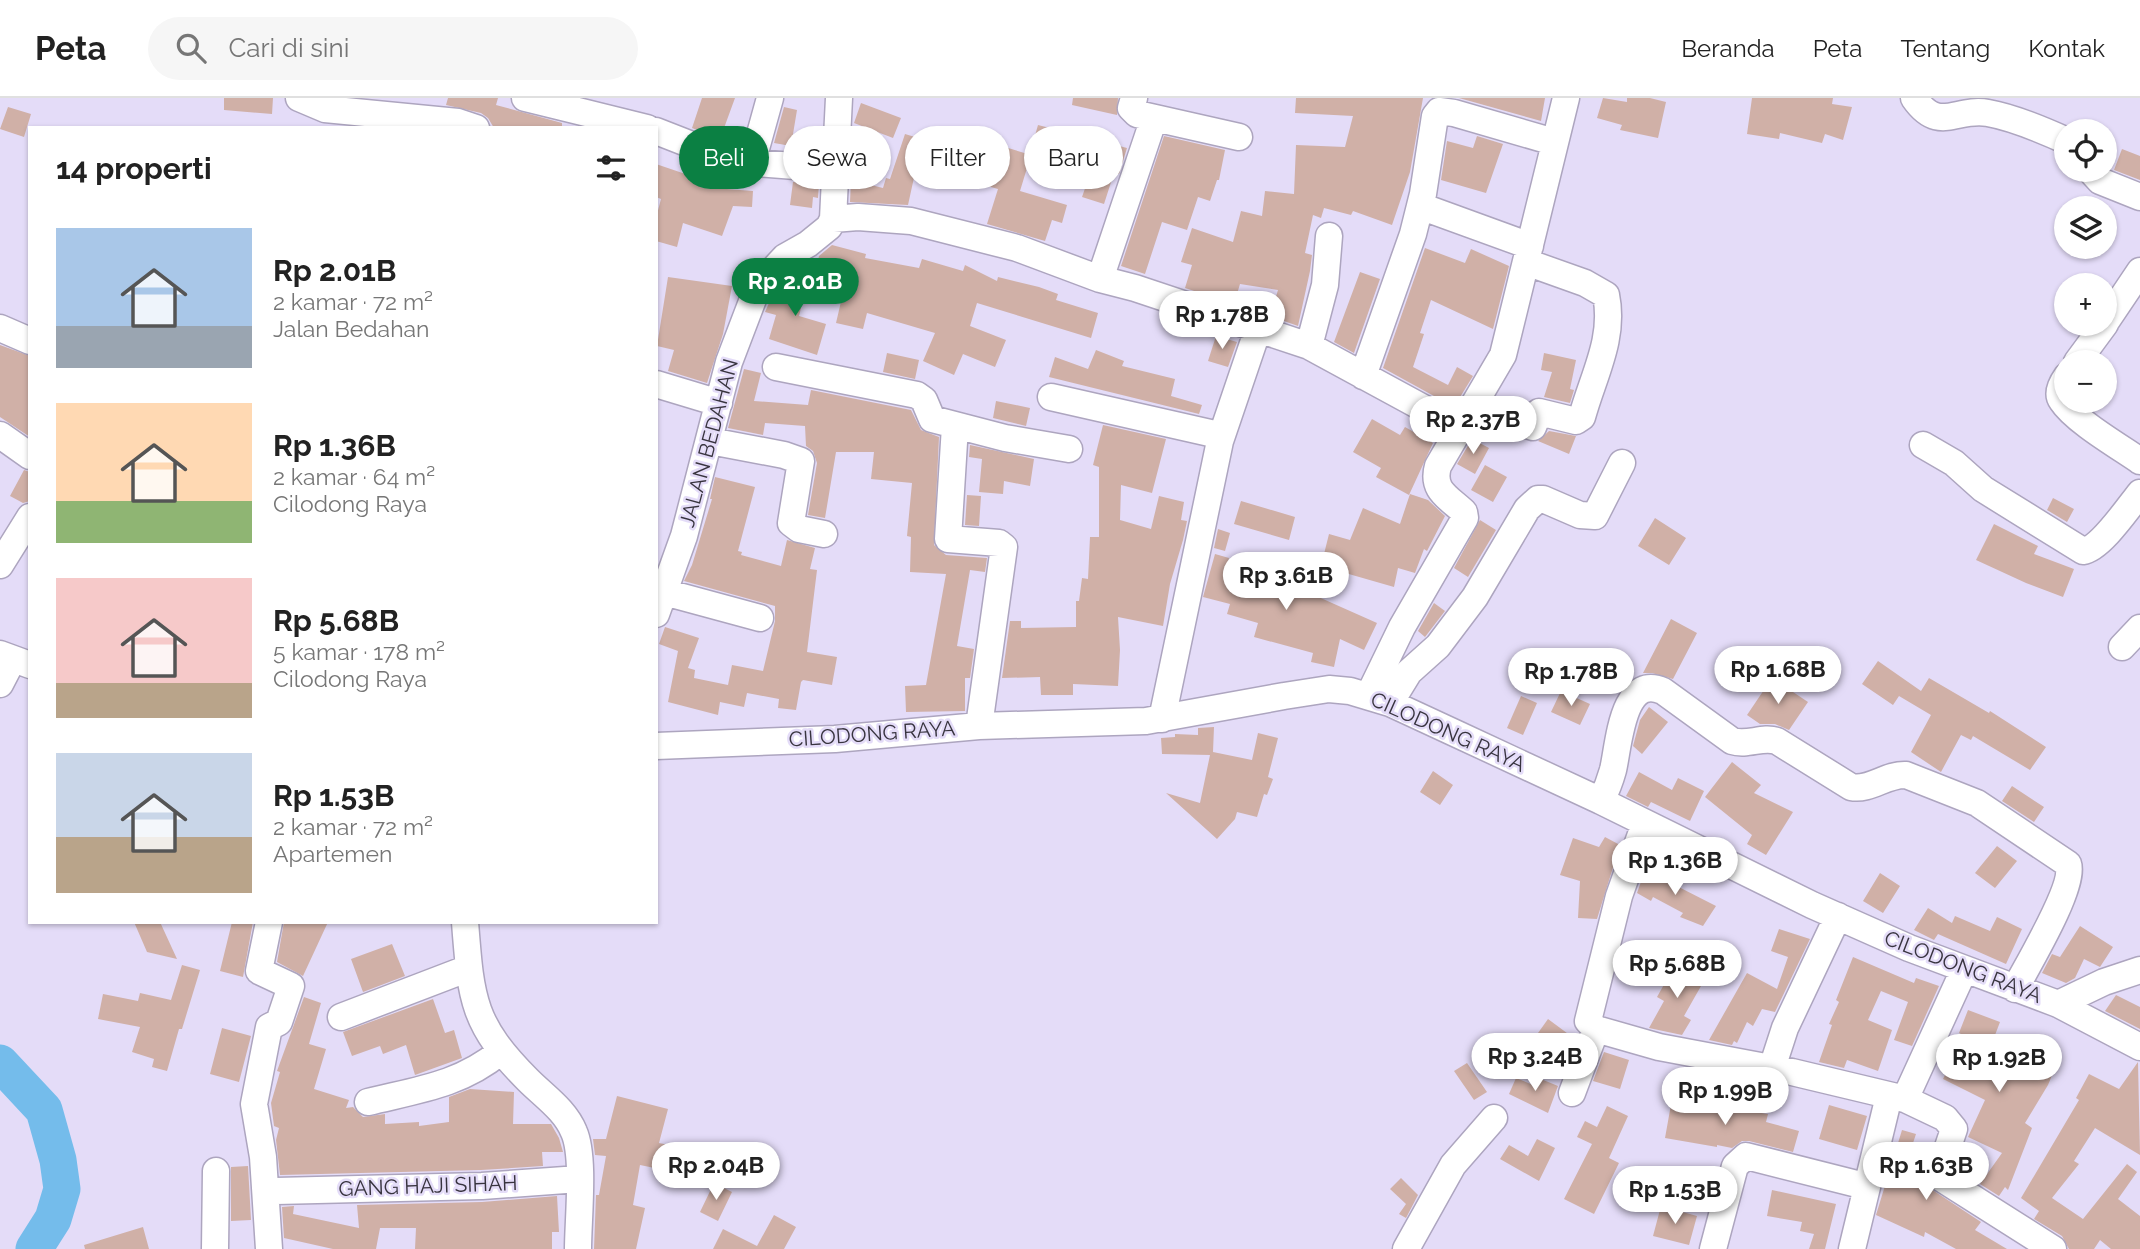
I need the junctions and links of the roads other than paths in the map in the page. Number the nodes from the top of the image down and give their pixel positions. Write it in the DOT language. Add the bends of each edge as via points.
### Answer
graph roads {
  1 [pos="299,98"];
  2 [pos="525,98"];
  3 [pos="769,98"];
  4 [pos="839,98"];
  5 [pos="1134,98"];
  6 [pos="1566,98"];
  7 [pos="1914,98"];
  8 [pos="433,109"];
  9 [pos="1154,118"];
  10 [pos="631,125"];
  11 [pos="471,126"];
  12 [pos="762,126"];
  13 [pos="837,126"];
  14 [pos="658,132"];
  15 [pos="1239,136"];
  16 [pos="2054,136"];
  17 [pos="679,140"];
  18 [pos="1554,142"];
  19 [pos="2102,182"];
  20 [pos="834,189"];
  21 [pos="2140,197"];
  22 [pos="1420,206"];
  23 [pos="833,219"];
  24 [pos="1329,236"];
  25 [pos="1528,254"];
  26 [pos="2140,271"];
  27 [pos="1100,279"];
  28 [pos="2117,305"];
  29 [pos="0,328"];
  30 [pos="1258,330"];
  31 [pos="28,340"];
  32 [pos="1309,346"];
  33 [pos="776,367"];
  34 [pos="1363,376"];
  35 [pos="658,385"];
  36 [pos="1051,397"];
  37 [pos="719,403"];
  38 [pos="2075,413"];
  39 [pos="1467,417"];
  40 [pos="955,426"];
  41 [pos="0,435"];
  42 [pos="710,441"];
  43 [pos="1220,441"];
  44 [pos="1923,446"];
  45 [pos="1069,449"];
  46 [pos="28,455"];
  47 [pos="2140,461"];
  48 [pos="1622,463"];
  49 [pos="2140,493"];
  50 [pos="28,520"];
  51 [pos="824,534"];
  52 [pos="0,565"];
  53 [pos="660,603"];
  54 [pos="760,618"];
  55 [pos="2140,628"];
  56 [pos="2122,647"];
  57 [pos="14,659"];
  58 [pos="0,684"];
  59 [pos="1387,702"];
  60 [pos="1162,719"];
  61 [pos="979,726"];
  62 [pos="658,746"];
  63 [pos="1601,801"];
  64 [pos="1645,823"];
  65 [pos="1838,916"];
  66 [pos="269,924"];
  67 [pos="465,924"];
  68 [pos="469,968"];
  69 [pos="2140,970"];
  70 [pos="1964,971"];
  71 [pos="2015,989"];
  72 [pos="2058,1004"];
  73 [pos="341,1017"];
  74 [pos="1596,1029"];
  75 [pos="2140,1047"];
  76 [pos="500,1052"];
  77 [pos="1772,1068"];
  78 [pos="1572,1093"];
  79 [pos="1897,1098"];
  80 [pos="368,1102"];
  81 [pos="1494,1118"];
  82 [pos="216,1171"];
  83 [pos="579,1179"];
  84 [pos="1865,1186"];
  85 [pos="276,1191"];
  86 [pos="215,1249"];
  87 [pos="269,1249"];
  88 [pos="578,1249"];
  89 [pos="1406,1249"];
  90 [pos="1713,1249"];
  91 [pos="1852,1249"];
  92 [pos="2053,1249"];
  1 -- 8 [label="street" via="325,109"];
  2 -- 10 [label="street"];
  3 -- 12 [label="street"];
  4 -- 13 [label="street"];
  5 -- 9 [label="street" via="1131,108"];
  6 -- 18 [label="street"];
  7 -- 16 [label="street" via="1936,118 1989,113"];
  8 -- 11 [label="street"];
  9 -- 15 [label="street"];
  9 -- 27 [label="street"];
  14 -- 17 [label="street"];
  18 -- 22 [label="street" via="1439,111"];
  18 -- 25 [label="street"];
  19 -- 21 [label="street"];
  20 -- 23 [label="street"];
  22 -- 25 [label="street"];
  22 -- 34 [label="street"];
  23 -- 27 [label="street" via="882,218 946,229 1017,248"];
  23 -- 37 [label="street, JALAN BEDAHAN" via="808,244 785,257 758,286"];
  24 -- 32 [label="street" via="1325,285"];
  25 -- 39 [label="street" via="1503,355"];
  25 -- 39 [label="street" via="1606,295 1607,342 1582,417 1576,421 1539,412 1532,428"];
  26 -- 28 [label="street"];
  27 -- 30 [label="street"];
  29 -- 31 [label="street"];
  30 -- 32 [label="street"];
  30 -- 43 [label="street"];
  32 -- 34 [label="street"];
  33 -- 40 [label="street" via="917,395 932,419"];
  34 -- 39 [label="street"];
  35 -- 37 [label="street"];
  36 -- 43 [label="street" via="1210,433"];
  37 -- 42 [label="street, JALAN BEDAHAN"];
  38 -- 47 [label="street"];
  39 -- 59 [label="street" via="1438,466 1435,483 1465,518 1402,627"];
  40 -- 45 [label="street"];
  40 -- 61 [label="street" via="948,539 1004,547"];
  41 -- 46 [label="street"];
  42 -- 51 [label="street" via="801,461 792,523"];
  42 -- 53 [label="street, JALAN BEDAHAN"];
  43 -- 60 [label="street"];
  44 -- 49 [label="street" via="2083,551 2101,540"];
  48 -- 59 [label="street" via="1595,516 1543,499 1527,509 1475,597"];
  50 -- 52 [label="street"];
  53 -- 54 [label="street"];
  55 -- 56 [label="street"];
  57 -- 58 [label="street"];
  59 -- 60 [label="street, CILODONG RAYA" via="1329,690"];
  59 -- 63 [label="street, CILODONG RAYA"];
  60 -- 61 [label="street, CILODONG RAYA"];
  61 -- 62 [label="street, CILODONG RAYA" via="835,739"];
  63 -- 64 [label="street, CILODONG RAYA"];
  63 -- 71 [label="street" via="1628,706 1644,688 1654,686 1732,741 1777,741 1851,788 1906,775 1978,803 2068,864 2071,871 2063,897"];
  64 -- 65 [label="street, CILODONG RAYA"];
  64 -- 74 [label="street" via="1619,896 1588,1021"];
  65 -- 70 [label="street, CILODONG RAYA"];
  65 -- 77 [label="street" via="1785,1028"];
  66 -- 87 [label="street" via="259,971 291,986 279,1022 269,1027 254,1104"];
  67 -- 68 [label="street"];
  68 -- 73 [label="street"];
  68 -- 76 [label="street" via="473,998"];
  69 -- 72 [label="street"];
  70 -- 71 [label="street, CILODONG RAYA"];
  70 -- 79 [label="street"];
  71 -- 72 [label="street, CILODONG RAYA"];
  72 -- 75 [label="street, CILODONG RAYA"];
  74 -- 77 [label="street" via="1659,1047"];
  74 -- 78 [label="street"];
  76 -- 80 [label="street" via="454,1081"];
  76 -- 83 [label="street" via="563,1113 575,1134"];
  77 -- 79 [label="street"];
  79 -- 84 [label="street"];
  79 -- 92 [label="street" via="1945,1118 1954,1129 1941,1178"];
  81 -- 89 [label="street" via="1452,1166"];
  82 -- 86 [label="street"];
  83 -- 85 [label="street, GANG HAJI SIHAH"];
  83 -- 88 [label="street"];
  84 -- 90 [label="street" via="1746,1156 1735,1166"];
  84 -- 91 [label="street"];
}
